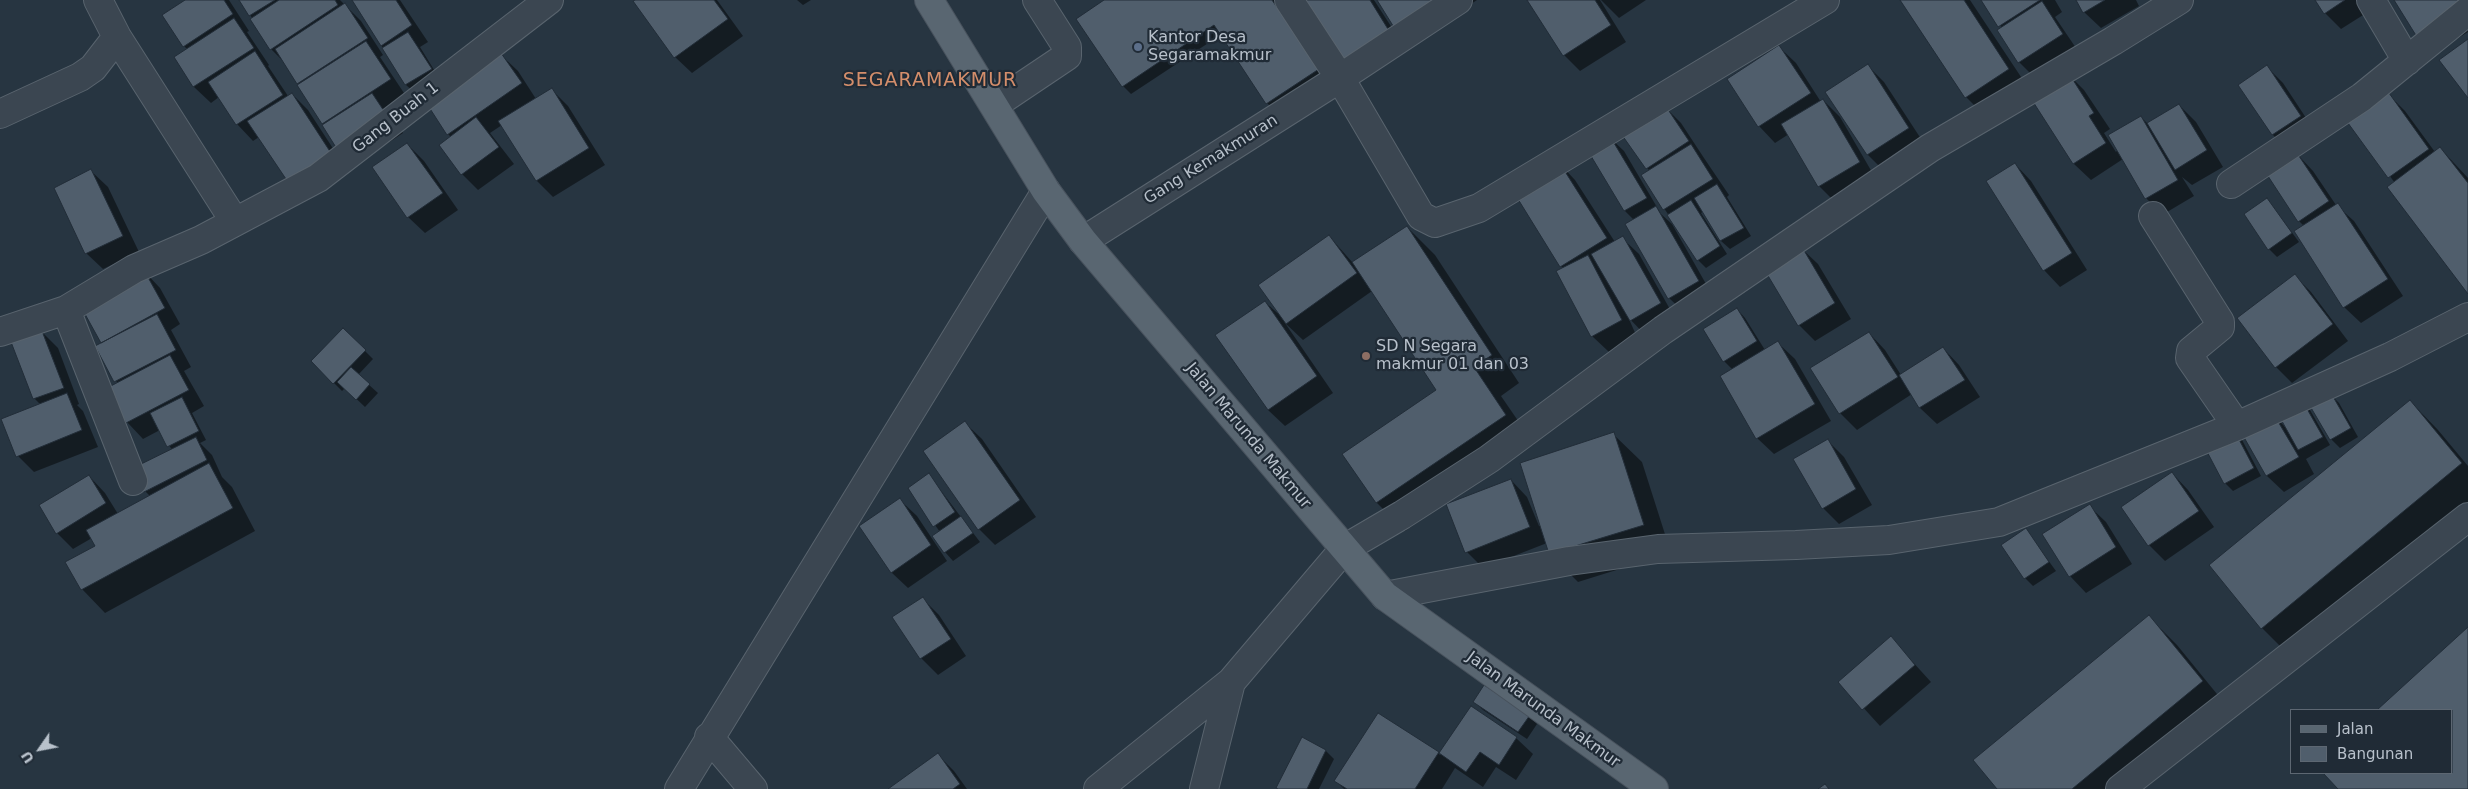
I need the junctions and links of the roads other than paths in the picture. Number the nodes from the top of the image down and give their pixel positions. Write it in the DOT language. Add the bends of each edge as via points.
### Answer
graph roads {
  1 [pos="98,0"];
  2 [pos="549,0"];
  3 [pos="929,0"];
  4 [pos="1037,0"];
  5 [pos="1289,0"];
  6 [pos="1458,0"];
  7 [pos="1825,0"];
  8 [pos="2179,0"];
  9 [pos="2371,0"];
  10 [pos="2468,11"];
  11 [pos="117,37"];
  12 [pos="2407,61"];
  13 [pos="1340,78"];
  14 [pos="994,105"];
  15 [pos="0,114"];
  16 [pos="2231,184"];
  17 [pos="1046,191"];
  18 [pos="2153,216"];
  19 [pos="235,222"];
  20 [pos="1083,241"];
  21 [pos="66,310"];
  22 [pos="2468,317"];
  23 [pos="0,332"];
  24 [pos="2237,426"];
  25 [pos="133,481"];
  26 [pos="2468,517"];
  27 [pos="1344,550"];
  28 [pos="1385,596"];
  29 [pos="1231,682"];
  30 [pos="709,737"];
  31 [pos="679,789"];
  32 [pos="753,789"];
  33 [pos="1098,789"];
  34 [pos="1204,789"];
  35 [pos="1654,789"];
  36 [pos="2120,789"];
  1 -- 11 [label="street"];
  2 -- 19 [label="street, Gang Buah 1" via="318,178"];
  3 -- 14 [label="main road, Jalan Marunda Makmur"];
  4 -- 14 [label="street" via="1068,47 1067,56"];
  5 -- 13 [label="street"];
  6 -- 13 [label="street, Gang Kemakmuran"];
  7 -- 13 [label="street" via="1479,208 1435,224 1422,216"];
  8 -- 27 [label="street" via="1930,148 1664,330 1489,458"];
  9 -- 12 [label="street"];
  10 -- 12 [label="street"];
  11 -- 15 [label="street" via="87,73"];
  11 -- 19 [label="street"];
  12 -- 16 [label="street" via="2362,97"];
  13 -- 20 [label="street, Gang Kemakmuran"];
  14 -- 17 [label="main road, Jalan Marunda Makmur"];
  17 -- 20 [label="main road, Jalan Marunda Makmur"];
  17 -- 30 [label="street"];
  18 -- 24 [label="street" via="2220,322 2220,327 2191,351 2190,358"];
  19 -- 21 [label="street, Gang Buah 1" via="134,269"];
  20 -- 27 [label="main road, Jalan Marunda Makmur"];
  21 -- 23 [label="street, Gang Buah 1"];
  21 -- 25 [label="street"];
  22 -- 24 [label="street" via="2390,357"];
  24 -- 28 [label="street" via="1999,522 1889,540 1658,549 1569,561"];
  26 -- 36 [label="street"];
  27 -- 28 [label="main road, Jalan Marunda Makmur"];
  27 -- 29 [label="street"];
  28 -- 35 [label="main road, Jalan Marunda Makmur"];
  29 -- 33 [label="street"];
  29 -- 34 [label="street"];
  30 -- 31 [label="street"];
  30 -- 32 [label="street"];
}
